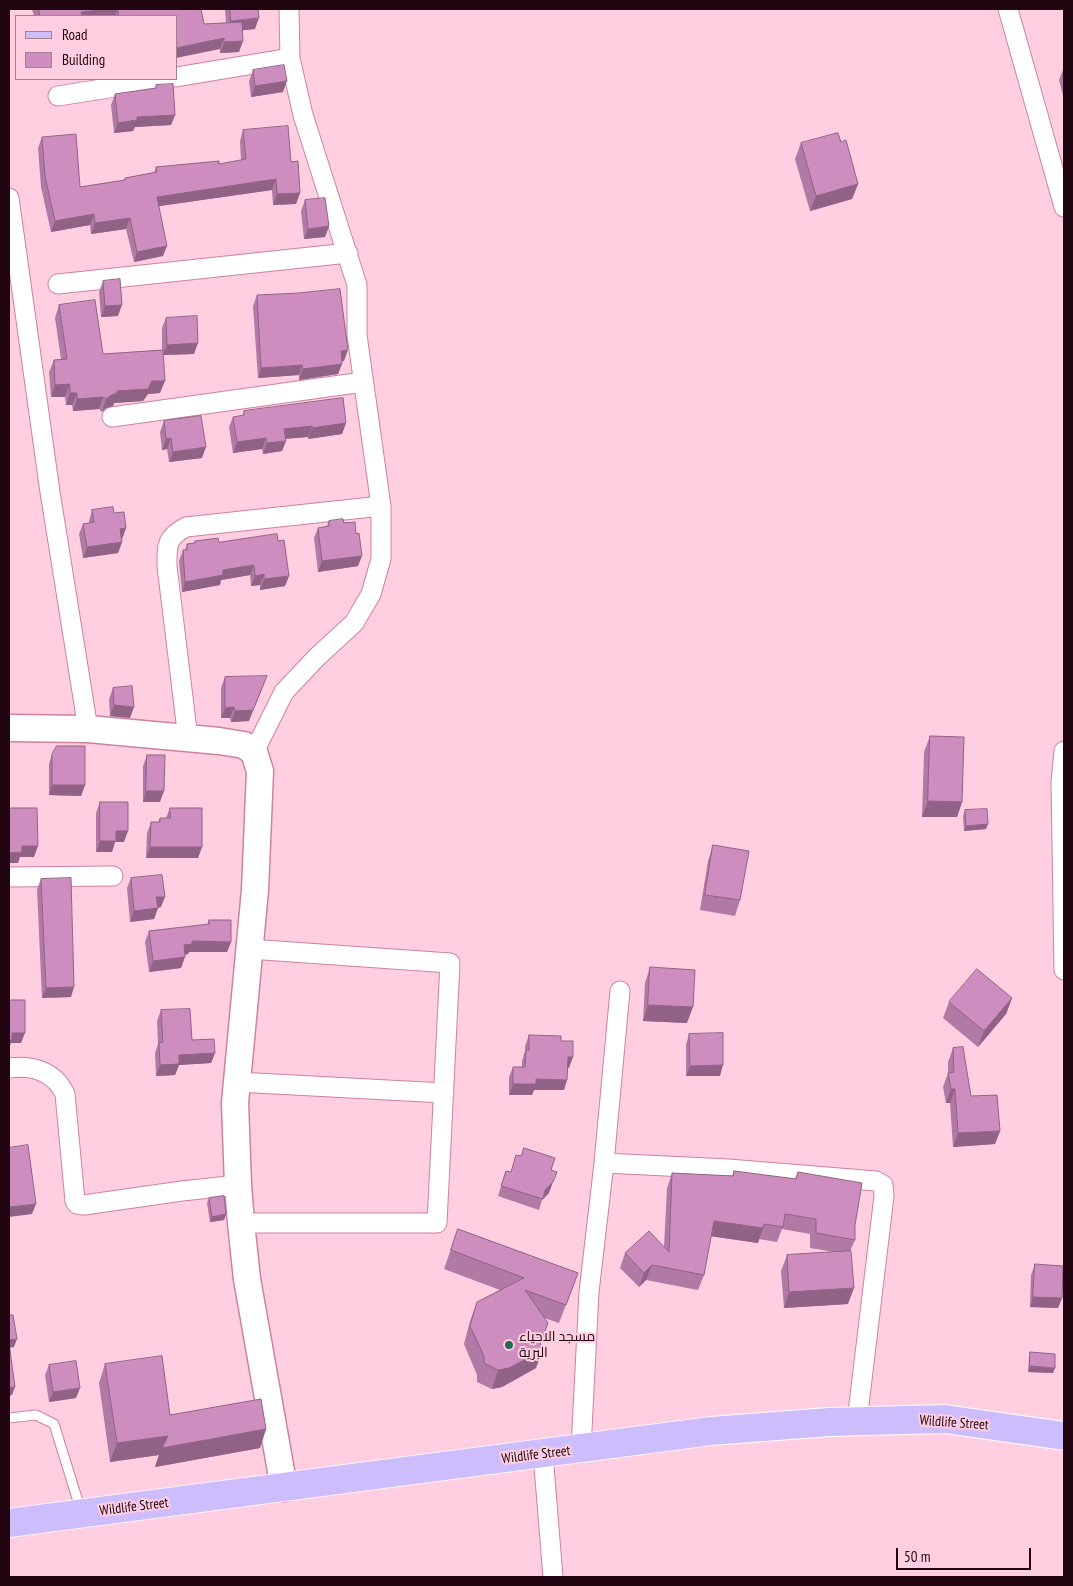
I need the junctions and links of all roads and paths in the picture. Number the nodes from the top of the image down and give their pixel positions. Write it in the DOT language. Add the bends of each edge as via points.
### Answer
graph roads {
  1 [pos="289,9"];
  2 [pos="1008,9"];
  3 [pos="290,58"];
  4 [pos="178,77"];
  5 [pos="159,80"];
  6 [pos="58,96"];
  7 [pos="9,198"];
  8 [pos="1064,207"];
  9 [pos="348,253"];
  10 [pos="58,284"];
  11 [pos="363,382"];
  12 [pos="112,417"];
  13 [pos="381,506"];
  14 [pos="9,728"];
  15 [pos="88,728"];
  16 [pos="188,739"];
  17 [pos="1064,751"];
  18 [pos="254,752"];
  19 [pos="114,876"];
  20 [pos="9,877"];
  21 [pos="249,949"];
  22 [pos="1064,970"];
  23 [pos="620,991"];
  24 [pos="9,1068"];
  25 [pos="237,1082"];
  26 [pos="444,1093"];
  27 [pos="604,1163"];
  28 [pos="238,1185"];
  29 [pos="241,1223"];
  30 [pos="9,1418"];
  31 [pos="857,1421"];
  32 [pos="1064,1436"];
  33 [pos="580,1449"];
  34 [pos="543,1454"];
  35 [pos="284,1488"];
  36 [pos="82,1514"];
  37 [pos="9,1523"];
  38 [pos="553,1577"];
  1 -- 3 [label="street"];
  2 -- 8 [label="street"];
  3 -- 4 [label="street"];
  3 -- 9 [label="street" via="304,115"];
  5 -- 6 [label="street"];
  7 -- 15 [label="street" via="50,492"];
  9 -- 10 [label="street"];
  9 -- 11 [label="street" via="357,285 356,335"];
  11 -- 12 [label="street"];
  11 -- 13 [label="street"];
  13 -- 16 [label="street" via="186,527 174,533 167,546 167,566"];
  13 -- 18 [label="street" via="381,559 371,594 354,623 284,692"];
  14 -- 15 [label="main road"];
  15 -- 16 [label="main road"];
  16 -- 18 [label="main road" via="244,745"];
  17 -- 22 [label="street" via="1061,782"];
  18 -- 21 [label="main road" via="260,771"];
  19 -- 20 [label="street"];
  21 -- 25 [label="main road"];
  21 -- 26 [label="street" via="450,963"];
  23 -- 27 [label="street"];
  24 -- 28 [label="street" via="24,1066 42,1071 61,1085 65,1094 77,1204"];
  25 -- 26 [label="street"];
  25 -- 28 [label="main road"];
  26 -- 29 [label="street" via="437,1223"];
  27 -- 31 [label="street" via="728,1169 876,1181 883,1185"];
  27 -- 33 [label="street" via="589,1292"];
  28 -- 29 [label="main road"];
  29 -- 35 [label="main road" via="247,1279"];
  30 -- 36 [label="lane" via="36,1415 54,1424"];
  31 -- 32 [label="main road, Wildlife Street" via="945,1419"];
  31 -- 33 [label="main road, Wildlife Street" via="711,1431"];
  33 -- 34 [label="main road, Wildlife Street"];
  34 -- 35 [label="main road, Wildlife Street"];
  34 -- 38 [label="street"];
  35 -- 36 [label="main road, Wildlife Street"];
  36 -- 37 [label="main road, Wildlife Street"];
}
